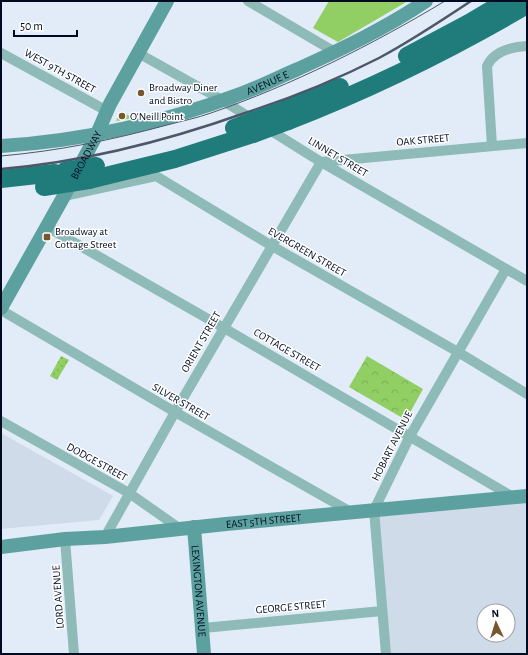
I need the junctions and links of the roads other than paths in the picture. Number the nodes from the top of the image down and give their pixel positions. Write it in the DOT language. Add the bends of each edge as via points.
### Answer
graph roads {
  1 [pos="248,1"];
  2 [pos="426,1"];
  3 [pos="506,1"];
  4 [pos="163,2"];
  5 [pos="527,5"];
  6 [pos="527,46"];
  7 [pos="335,52"];
  8 [pos="1,53"];
  9 [pos="138,53"];
  10 [pos="222,100"];
  11 [pos="107,111"];
  12 [pos="282,117"];
  13 [pos="97,134"];
  14 [pos="527,143"];
  15 [pos="1,146"];
  16 [pos="492,146"];
  17 [pos="321,162"];
  18 [pos="92,173"];
  19 [pos="1,180"];
  20 [pos="1,192"];
  21 [pos="64,196"];
  22 [pos="47,227"];
  23 [pos="272,246"];
  24 [pos="506,269"];
  25 [pos="527,281"];
  26 [pos="1,309"];
  27 [pos="224,328"];
  28 [pos="458,352"];
  29 [pos="527,394"];
  30 [pos="174,412"];
  31 [pos="1,421"];
  32 [pos="410,436"];
  33 [pos="129,493"];
  34 [pos="520,497"];
  35 [pos="374,510"];
  36 [pos="351,513"];
  37 [pos="194,527"];
  38 [pos="179,528"];
  39 [pos="105,537"];
  40 [pos="65,539"];
  41 [pos="1,547"];
  42 [pos="382,611"];
  43 [pos="202,628"];
  44 [pos="74,654"];
  45 [pos="204,654"];
  46 [pos="386,654"];
  1 -- 7 [label="street"];
  2 -- 7 [label="street, AVENUE E"];
  3 -- 12 [label="highway" via="455,30"];
  4 -- 9 [label="street, BROADWAY"];
  5 -- 12 [label="highway" via="397,75 340,100"];
  6 -- 16 [label="street" via="501,52 490,59 487,66"];
  7 -- 10 [label="street, AVENUE E"];
  8 -- 11 [label="street, WEST 9TH STREET"];
  9 -- 10 [label="street, LINNET STREET"];
  9 -- 11 [label="street, BROADWAY"];
  10 -- 13 [label="street, AVENUE E" via="172,117"];
  10 -- 17 [label="street, LINNET STREET"];
  11 -- 13 [label="street, BROADWAY"];
  12 -- 18 [label="highway, bridge" via="234,128"];
  12 -- 18 [label="highway, bridge" via="253,134 176,159"];
  13 -- 15 [label="street, AVENUE E" via="38,144"];
  13 -- 21 [label="street, BROADWAY"];
  14 -- 16 [label="street, OAK STREET"];
  16 -- 17 [label="street, OAK STREET"];
  17 -- 23 [label="street, ORIENT STREET"];
  17 -- 24 [label="street, LINNET STREET"];
  18 -- 19 [label="highway, bridge" via="55,173"];
  18 -- 20 [label="highway, bridge" via="44,187"];
  21 -- 22 [label="street, BROADWAY"];
  21 -- 23 [label="street, EVERGREEN STREET" via="156,176"];
  22 -- 26 [label="street, BROADWAY"];
  22 -- 27 [label="street, COTTAGE STREET"];
  23 -- 27 [label="street, ORIENT STREET"];
  23 -- 28 [label="street, EVERGREEN STREET"];
  24 -- 25 [label="street, LINNET STREET"];
  24 -- 28 [label="street, HOBART AVENUE"];
  26 -- 30 [label="street, SILVER STREET"];
  27 -- 30 [label="street, ORIENT STREET"];
  27 -- 32 [label="street, COTTAGE STREET"];
  28 -- 29 [label="street, EVERGREEN STREET"];
  28 -- 32 [label="street, HOBART AVENUE"];
  30 -- 33 [label="street, ORIENT STREET"];
  30 -- 36 [label="street, SILVER STREET"];
  31 -- 33 [label="street, DODGE STREET"];
  32 -- 34 [label="street, COTTAGE STREET"];
  32 -- 35 [label="street, HOBART AVENUE"];
  33 -- 38 [label="street, DODGE STREET"];
  33 -- 39 [label="street, ORIENT STREET"];
  34 -- 35 [label="street, EAST 5TH STREET"];
  35 -- 36 [label="street, EAST 5TH STREET"];
  35 -- 42 [label="street"];
  36 -- 37 [label="street, EAST 5TH STREET"];
  37 -- 38 [label="street, EAST 5TH STREET"];
  37 -- 43 [label="street, LEXINGTON AVENUE"];
  38 -- 39 [label="street, EAST 5TH STREET"];
  39 -- 40 [label="street, EAST 5TH STREET"];
  40 -- 41 [label="street, EAST 5TH STREET"];
  40 -- 44 [label="street, LORD AVENUE"];
  42 -- 43 [label="street, GEORGE STREET"];
  42 -- 46 [label="street"];
  43 -- 45 [label="street, LEXINGTON AVENUE"];
}
